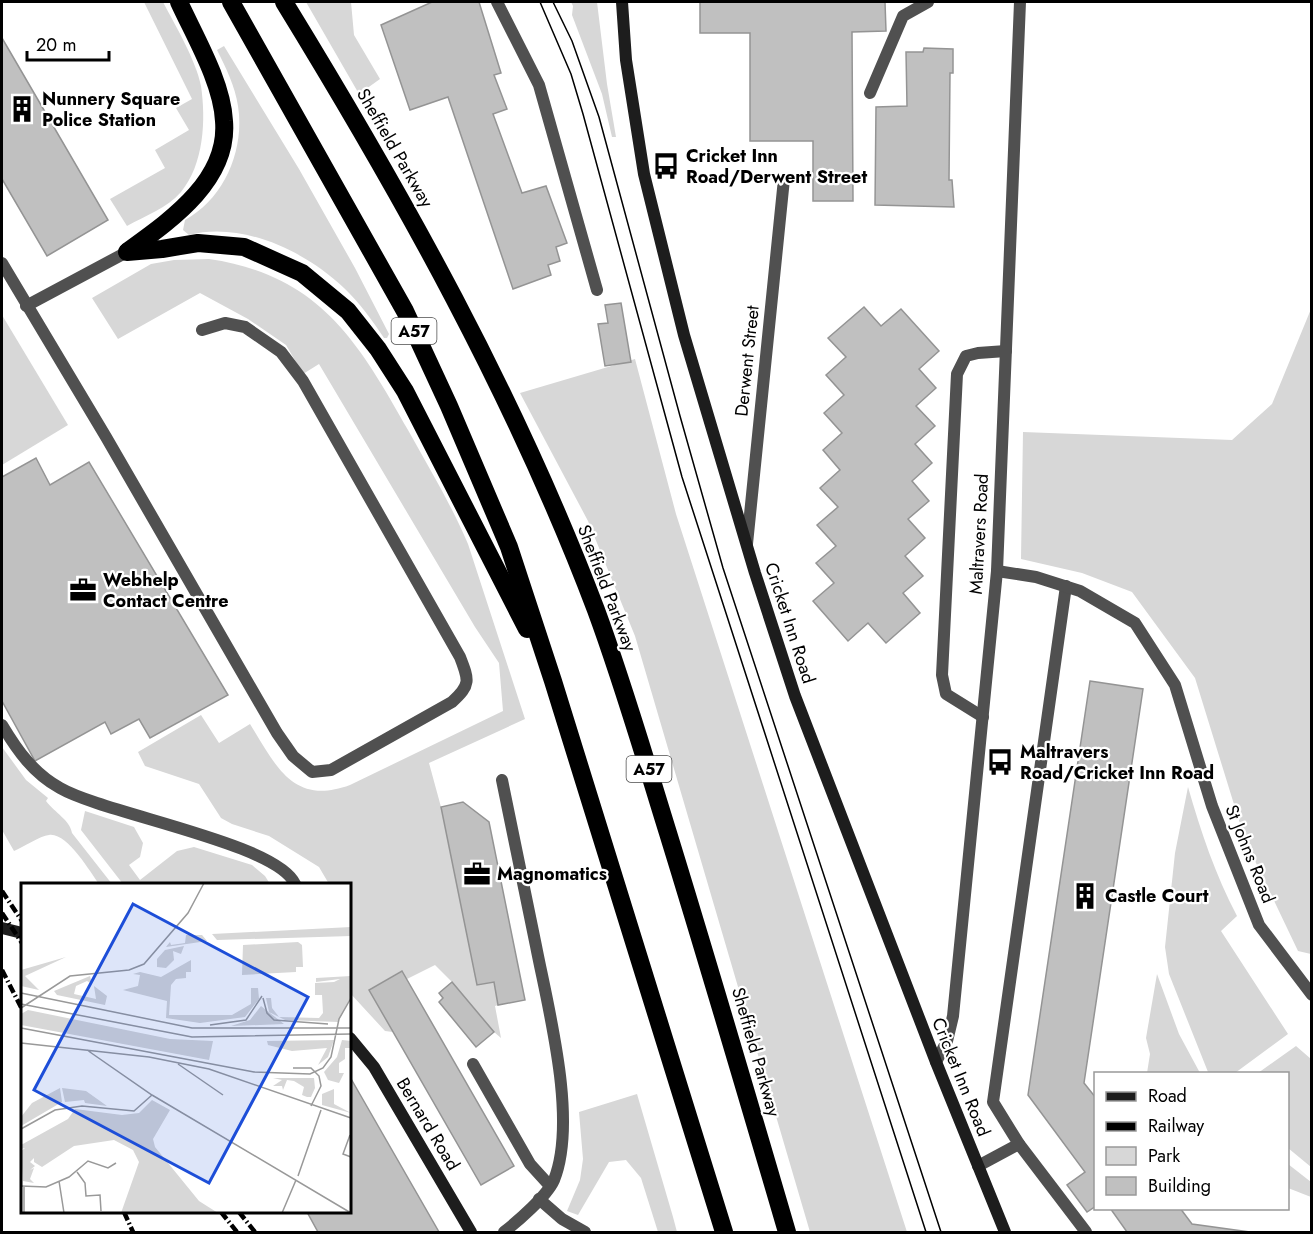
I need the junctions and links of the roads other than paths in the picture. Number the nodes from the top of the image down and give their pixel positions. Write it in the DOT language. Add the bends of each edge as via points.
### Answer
graph roads {
  1 [pos="179,2"];
  2 [pos="231,2"];
  3 [pos="284,2"];
  4 [pos="497,2"];
  5 [pos="622,2"];
  6 [pos="928,2"];
  7 [pos="1020,2"];
  8 [pos="870,93"];
  9 [pos="784,179"];
  10 [pos="127,252"];
  11 [pos="2,263"];
  12 [pos="597,290"];
  13 [pos="26,306"];
  14 [pos="202,330"];
  15 [pos="1006,351"];
  16 [pos="747,545"];
  17 [pos="997,571"];
  18 [pos="1066,586"];
  19 [pos="554,681"];
  20 [pos="983,717"];
  21 [pos="2,725"];
  22 [pos="502,780"];
  23 [pos="294,883"];
  24 [pos="2,928"];
  25 [pos="21,933"];
  26 [pos="1311,995"];
  27 [pos="351,1039"];
  28 [pos="936,1062"];
  29 [pos="473,1064"];
  30 [pos="1019,1144"];
  31 [pos="978,1166"];
  32 [pos="550,1186"];
  33 [pos="539,1199"];
  34 [pos="471,1233"];
  35 [pos="504,1233"];
  36 [pos="585,1233"];
  37 [pos="723,1233"];
  38 [pos="787,1233"];
  39 [pos="1005,1233"];
  40 [pos="1086,1233"];
  1 -- 10 [label="highway" via="217,86 225,121 221,153 207,180 189,202"];
  2 -- 19 [label="highway, A57" via="405,311 509,547"];
  3 -- 38 [label="highway, Sheffield Parkway / A57" via="467,322 559,518 597,612 648,769 722,1005"];
  4 -- 12 [label="street" via="539,86"];
  5 -- 16 [label="street, Cricket Inn Road" via="626,60 644,174 684,335"];
  6 -- 8 [label="street" via="903,16"];
  7 -- 15 [label="street, Maltravers Road"];
  9 -- 16 [label="street, Derwent Street"];
  10 -- 13 [label="street"];
  10 -- 19 [label="highway" via="198,243 244,247 302,273 348,311 405,391"];
  11 -- 13 [label="street"];
  13 -- 14 [label="street" via="287,748 312,772 331,770 452,702 465,691 468,677 303,381 281,352 245,327 225,323"];
  15 -- 17 [label="street, Maltravers Road"];
  15 -- 20 [label="street" via="966,356 957,374 942,675 946,694"];
  16 -- 28 [label="street, Cricket Inn Road" via="795,696"];
  17 -- 18 [label="street, St Johns Road"];
  17 -- 20 [label="street, Maltravers Road"];
  18 -- 26 [label="street, St Johns Road" via="1135,623 1175,686 1212,806 1259,925"];
  18 -- 30 [label="street" via="993,1102"];
  19 -- 37 [label="highway, A57"];
  20 -- 28 [label="street, Maltravers Road" via="953,1016 947,1041"];
  21 -- 23 [label="street" via="27,762 59,788 230,844 283,869"];
  22 -- 32 [label="street" via="554,1033 560,1083 561,1148"];
  24 -- 25 [label="street"];
  27 -- 34 [label="street, Bernard Road" via="374,1067"];
  28 -- 31 [label="street, Cricket Inn Road"];
  29 -- 32 [label="street" via="530,1164"];
  30 -- 31 [label="street"];
  30 -- 40 [label="street"];
  31 -- 39 [label="street, Cricket Inn Road"];
  32 -- 33 [label="street"];
  33 -- 35 [label="street"];
  33 -- 36 [label="street"];
}
